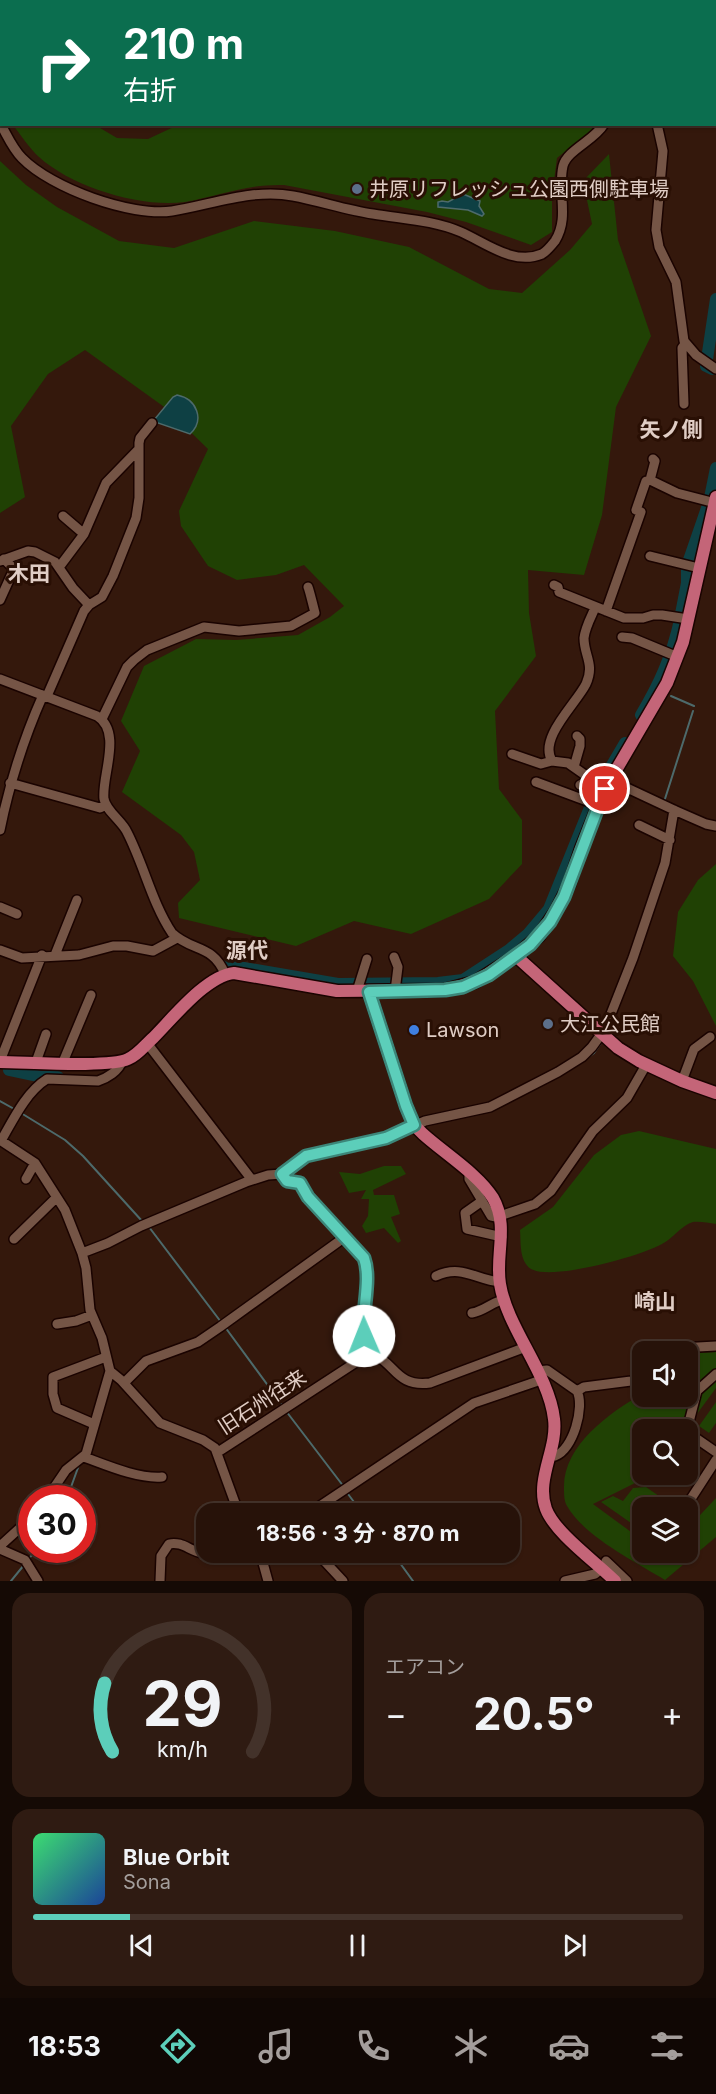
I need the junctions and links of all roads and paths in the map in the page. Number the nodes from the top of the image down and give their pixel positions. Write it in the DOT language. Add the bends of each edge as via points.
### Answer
graph roads {
  1 [pos="2,126"];
  2 [pos="603,126"];
  3 [pos="657,126"];
  4 [pos="686,350"];
  5 [pos="710,365"];
  6 [pos="684,404"];
  7 [pos="152,423"];
  8 [pos="139,449"];
  9 [pos="653,459"];
  10 [pos="650,480"];
  11 [pos="715,500"];
  12 [pos="63,516"];
  13 [pos="84,534"];
  14 [pos="650,556"];
  15 [pos="2,560"];
  16 [pos="60,566"];
  17 [pos="699,568"];
  18 [pos="554,585"];
  19 [pos="308,587"];
  20 [pos="0,600"];
  21 [pos="89,605"];
  22 [pos="595,608"];
  23 [pos="606,611"];
  24 [pos="688,619"];
  25 [pos="622,638"];
  26 [pos="674,655"];
  27 [pos="0,679"];
  28 [pos="45,695"];
  29 [pos="102,719"];
  30 [pos="577,736"];
  31 [pos="512,754"];
  32 [pos="552,761"];
  33 [pos="574,767"];
  34 [pos="590,779"];
  35 [pos="537,782"];
  36 [pos="10,783"];
  37 [pos="580,785"];
  38 [pos="608,785"];
  39 [pos="598,805"];
  40 [pos="106,806"];
  41 [pos="674,810"];
  42 [pos="639,825"];
  43 [pos="716,826"];
  44 [pos="0,830"];
  45 [pos="670,840"];
  46 [pos="77,900"];
  47 [pos="0,907"];
  48 [pos="16,914"];
  49 [pos="177,938"];
  50 [pos="0,950"];
  51 [pos="55,955"];
  52 [pos="42,956"];
  53 [pos="516,956"];
  54 [pos="394,957"];
  55 [pos="368,959"];
  56 [pos="225,974"];
  57 [pos="395,985"];
  58 [pos="361,987"];
  59 [pos="92,995"];
  60 [pos="46,1034"];
  61 [pos="602,1035"];
  62 [pos="710,1037"];
  63 [pos="147,1043"];
  64 [pos="122,1061"];
  65 [pos="0,1062"];
  66 [pos="36,1062"];
  67 [pos="63,1062"];
  68 [pos="646,1065"];
  69 [pos="682,1081"];
  70 [pos="716,1093"];
  71 [pos="414,1125"];
  72 [pos="1,1140"];
  73 [pos="35,1163"];
  74 [pos="469,1173"];
  75 [pos="283,1176"];
  76 [pos="26,1179"];
  77 [pos="252,1180"];
  78 [pos="56,1198"];
  79 [pos="482,1201"];
  80 [pos="501,1217"];
  81 [pos="69,1219"];
  82 [pos="58,1224"];
  83 [pos="345,1237"];
  84 [pos="502,1237"];
  85 [pos="14,1239"];
  86 [pos="82,1253"];
  87 [pos="436,1276"];
  88 [pos="500,1282"];
  89 [pos="504,1300"];
  90 [pos="472,1313"];
  91 [pos="92,1315"];
  92 [pos="57,1324"];
  93 [pos="716,1346"];
  94 [pos="526,1347"];
  95 [pos="698,1347"];
  96 [pos="367,1355"];
  97 [pos="106,1357"];
  98 [pos="110,1371"];
  99 [pos="716,1374"];
  100 [pos="539,1376"];
  101 [pos="507,1379"];
  102 [pos="632,1381"];
  103 [pos="124,1383"];
  104 [pos="510,1390"];
  105 [pos="577,1391"];
  106 [pos="690,1419"];
  107 [pos="94,1424"];
  108 [pos="698,1439"];
  109 [pos="218,1452"];
  110 [pos="716,1452"];
  111 [pos="550,1455"];
  112 [pos="84,1456"];
  113 [pos="716,1460"];
  114 [pos="162,1477"];
  115 [pos="56,1485"];
  116 [pos="692,1497"];
  117 [pos="235,1503"];
  118 [pos="324,1503"];
  119 [pos="18,1530"];
  120 [pos="0,1547"];
  121 [pos="196,1551"];
  122 [pos="263,1563"];
  123 [pos="327,1563"];
  124 [pos="604,1565"];
  125 [pos="38,1581"];
  126 [pos="160,1581"];
  127 [pos="268,1581"];
  128 [pos="343,1581"];
  129 [pos="565,1581"];
  130 [pos="615,1581"];
  131 [pos="627,1581"];
  1 -- 2 [label="street" via="15,150 35,170 110,203 159,212 258,194 290,195 449,228 502,253 523,257 542,254 550,248 563,219 564,163"];
  3 -- 4 [label="street" via="663,151 656,230 659,247 676,282"];
  4 -- 5 [label="street"];
  4 -- 6 [label="street"];
  7 -- 8 [label="street" via="140,438"];
  8 -- 13 [label="street" via="106,483"];
  8 -- 21 [label="street" via="140,498 136,519 102,597"];
  9 -- 10 [label="street"];
  10 -- 11 [label="street" via="677,493"];
  10 -- 23 [label="street" via="646,481 636,510 641,512"];
  11 -- 17 [label="main road"];
  12 -- 13 [label="street"];
  13 -- 16 [label="street"];
  14 -- 17 [label="street"];
  15 -- 16 [label="street" via="28,551"];
  15 -- 20 [label="street" via="14,569"];
  16 -- 21 [label="street"];
  17 -- 24 [label="main road"];
  18 -- 22 [label="street" via="559,592"];
  19 -- 29 [label="street" via="315,613 293,626 239,631 204,627 140,654 121,677"];
  21 -- 28 [label="street"];
  22 -- 23 [label="street"];
  22 -- 32 [label="street" via="584,637 590,672 550,741 548,755"];
  23 -- 24 [label="street" via="624,618 662,615"];
  24 -- 26 [label="main road"];
  25 -- 26 [label="street" via="632,638"];
  26 -- 38 [label="main road" via="663,690"];
  27 -- 28 [label="street"];
  28 -- 29 [label="street"];
  28 -- 36 [label="street" via="26,734"];
  29 -- 40 [label="street" via="110,743"];
  30 -- 33 [label="street" via="580,746"];
  31 -- 32 [label="street" via="541,764"];
  32 -- 33 [label="street"];
  33 -- 34 [label="street"];
  34 -- 37 [label="street"];
  34 -- 38 [label="street"];
  35 -- 39 [label="street"];
  36 -- 40 [label="street" via="100,808"];
  36 -- 44 [label="street"];
  38 -- 39 [label="main road"];
  38 -- 41 [label="street"];
  39 -- 53 [label="main road" via="556,911 543,931"];
  40 -- 49 [label="street" via="128,833 168,927"];
  41 -- 43 [label="street"];
  41 -- 45 [label="street"];
  42 -- 45 [label="street"];
  45 -- 61 [label="street" via="648,915"];
  46 -- 51 [label="street"];
  47 -- 48 [label="street"];
  49 -- 51 [label="street" via="153,951 112,946 79,955"];
  49 -- 56 [label="street" via="215,957"];
  50 -- 52 [label="street" via="22,958"];
  51 -- 52 [label="street"];
  52 -- 65 [label="street"];
  53 -- 57 [label="main road" via="463,987 445,990"];
  53 -- 61 [label="main road"];
  54 -- 57 [label="street" via="398,967"];
  55 -- 58 [label="street"];
  56 -- 58 [label="main road" via="326,989"];
  56 -- 63 [label="main road" via="205,987"];
  57 -- 58 [label="main road"];
  58 -- 71 [label="main road"];
  59 -- 67 [label="street"];
  60 -- 66 [label="street"];
  61 -- 68 [label="main road"];
  61 -- 71 [label="street" via="571,1064 504,1100 480,1110"];
  62 -- 69 [label="street" via="694,1048"];
  63 -- 64 [label="main road"];
  63 -- 77 [label="street"];
  64 -- 67 [label="main road"];
  64 -- 72 [label="street" via="117,1070 98,1081 47,1079 28,1097"];
  65 -- 66 [label="main road"];
  66 -- 67 [label="main road"];
  68 -- 69 [label="main road"];
  68 -- 80 [label="street" via="627,1098 599,1123 551,1191 535,1204"];
  69 -- 70 [label="main road"];
  71 -- 74 [label="main road"];
  71 -- 75 [label="street" via="386,1138 306,1156"];
  72 -- 73 [label="street"];
  73 -- 76 [label="street"];
  73 -- 78 [label="street"];
  74 -- 79 [label="street"];
  74 -- 80 [label="main road" via="490,1194"];
  75 -- 77 [label="street"];
  75 -- 83 [label="street" via="300,1183"];
  77 -- 86 [label="street"];
  78 -- 81 [label="street"];
  78 -- 85 [label="street"];
  79 -- 80 [label="street" via="491,1216"];
  79 -- 84 [label="street" via="465,1213 467,1229"];
  80 -- 84 [label="main road"];
  81 -- 82 [label="street"];
  81 -- 86 [label="street"];
  83 -- 96 [label="street" via="366,1264 363,1327"];
  83 -- 103 [label="street" via="198,1342 148,1360"];
  84 -- 88 [label="main road"];
  86 -- 91 [label="street"];
  87 -- 88 [label="street" via="462,1271"];
  88 -- 89 [label="main road"];
  89 -- 90 [label="street"];
  89 -- 94 [label="main road"];
  91 -- 92 [label="street"];
  91 -- 97 [label="street"];
  93 -- 95 [label="street"];
  94 -- 96 [label="street" via="420,1384 406,1381 382,1359"];
  94 -- 100 [label="main road"];
  96 -- 109 [label="street, 旧石州往来"];
  97 -- 98 [label="street"];
  97 -- 107 [label="street" via="49,1378 57,1408"];
  98 -- 103 [label="street, 旧石州往来"];
  98 -- 107 [label="street"];
  99 -- 106 [label="street" via="697,1391"];
  100 -- 104 [label="street"];
  100 -- 105 [label="street" via="548,1370"];
  100 -- 111 [label="main road" via="554,1415"];
  101 -- 104 [label="street"];
  102 -- 105 [label="street"];
  103 -- 109 [label="street, 旧石州往来" via="160,1423 203,1440"];
  104 -- 118 [label="street" via="474,1403"];
  105 -- 111 [label="street" via="580,1398 575,1430 563,1451"];
  107 -- 112 [label="street"];
  108 -- 110 [label="street"];
  109 -- 117 [label="street"];
  111 -- 124 [label="main road" via="543,1489 546,1508 559,1528"];
  112 -- 114 [label="street" via="117,1469"];
  112 -- 115 [label="street" via="66,1470"];
  113 -- 116 [label="street"];
  119 -- 120 [label="street"];
  120 -- 125 [label="street" via="25,1560"];
  121 -- 126 [label="street" via="183,1544 169,1544 161,1556"];
  122 -- 127 [label="street"];
  123 -- 128 [label="street"];
  124 -- 129 [label="street" via="595,1574"];
  124 -- 130 [label="main road"];
  124 -- 131 [label="street"];
}
